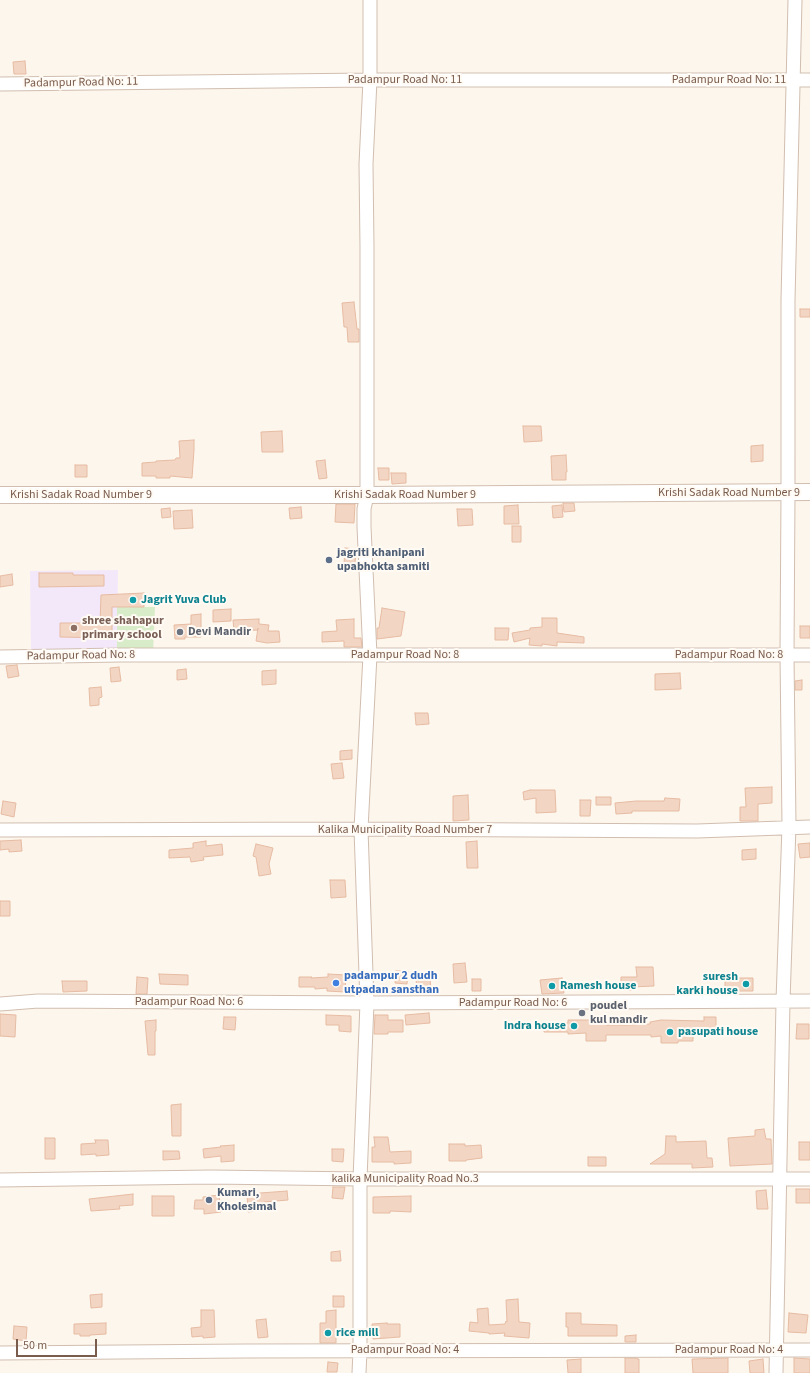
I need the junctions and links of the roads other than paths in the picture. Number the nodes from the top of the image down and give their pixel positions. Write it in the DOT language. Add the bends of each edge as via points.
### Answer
graph roads {
  1 [pos="370,0"];
  2 [pos="795,0"];
  3 [pos="370,80"];
  4 [pos="793,80"];
  5 [pos="810,80"];
  6 [pos="0,84"];
  7 [pos="788,492"];
  8 [pos="810,492"];
  9 [pos="0,495"];
  10 [pos="367,495"];
  11 [pos="370,654"];
  12 [pos="787,655"];
  13 [pos="810,655"];
  14 [pos="0,657"];
  15 [pos="789,826"];
  16 [pos="810,827"];
  17 [pos="361,829"];
  18 [pos="0,830"];
  19 [pos="783,1001"];
  20 [pos="810,1001"];
  21 [pos="366,1003"];
  22 [pos="0,1004"];
  23 [pos="360,1179"];
  24 [pos="810,1179"];
  25 [pos="0,1180"];
  26 [pos="780,1180"];
  27 [pos="360,1350"];
  28 [pos="776,1350"];
  29 [pos="810,1350"];
  30 [pos="0,1354"];
  31 [pos="359,1373"];
  32 [pos="776,1373"];
  1 -- 3 [label="street"];
  2 -- 4 [label="street"];
  3 -- 4 [label="street, Padampur Road No: 11"];
  3 -- 6 [label="street, Padampur Road No: 11"];
  3 -- 10 [label="street" via="366,164"];
  4 -- 5 [label="street, Padampur Road No: 11"];
  4 -- 7 [label="street" via="788,300"];
  7 -- 8 [label="street, Krishi Sadak Road Number 9"];
  7 -- 10 [label="street, Krishi Sadak Road Number 9"];
  7 -- 12 [label="street"];
  9 -- 10 [label="street, Krishi Sadak Road Number 9"];
  10 -- 11 [label="street" via="364,527"];
  11 -- 12 [label="street, Padampur Road No: 8"];
  11 -- 14 [label="street, Padampur Road No: 8"];
  11 -- 17 [label="street"];
  12 -- 13 [label="street, Padampur Road No: 8"];
  12 -- 15 [label="street"];
  15 -- 16 [label="street, Kalika Municipality Road Number 7"];
  15 -- 17 [label="street, Kalika Municipality Road Number 7" via="697,831"];
  15 -- 19 [label="street"];
  17 -- 18 [label="street, Kalika Municipality Road Number 7"];
  17 -- 21 [label="street"];
  19 -- 20 [label="street, Padampur Road No: 6"];
  19 -- 21 [label="street, Padampur Road No: 6"];
  19 -- 26 [label="street"];
  21 -- 22 [label="street, Padampur Road No: 6" via="38,1001"];
  21 -- 23 [label="street"];
  23 -- 25 [label="street, kalika Municipality Road No.3" via="211,1177"];
  23 -- 26 [label="street, kalika Municipality Road No.3"];
  23 -- 27 [label="street"];
  24 -- 26 [label="street, kalika Municipality Road No.3"];
  26 -- 28 [label="street"];
  27 -- 28 [label="street, Padampur Road No: 4"];
  27 -- 30 [label="street, Padampur Road No: 4"];
  27 -- 31 [label="street"];
  28 -- 29 [label="street, Padampur Road No: 4"];
  28 -- 32 [label="street"];
}
